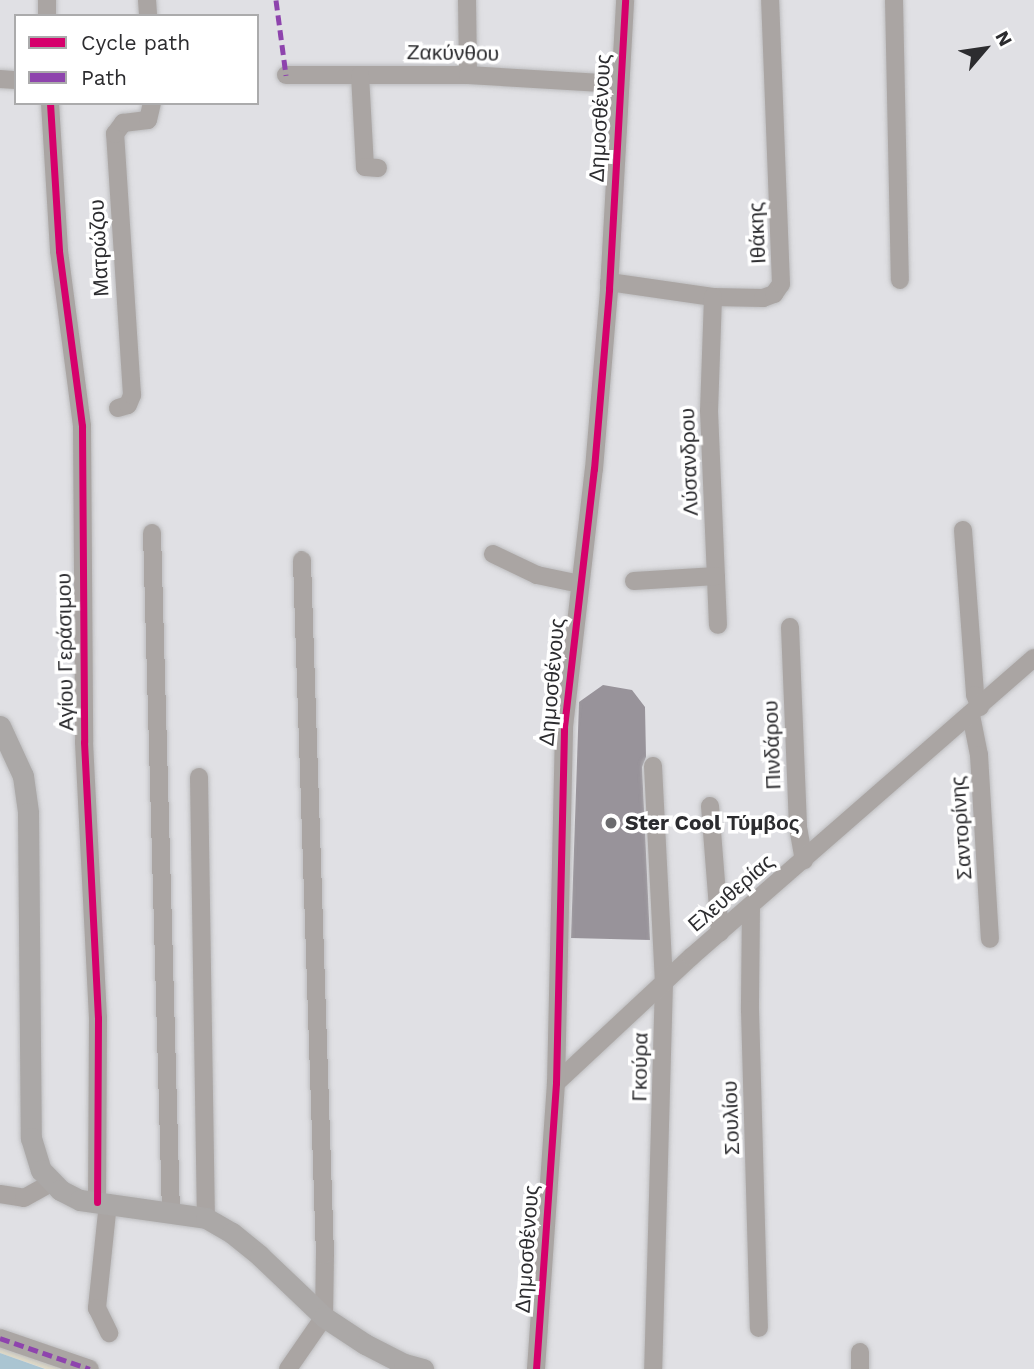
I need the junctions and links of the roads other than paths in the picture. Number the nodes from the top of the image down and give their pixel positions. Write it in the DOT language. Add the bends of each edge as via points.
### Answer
graph roads {
  1 [pos="467,0"];
  2 [pos="625,0"];
  3 [pos="770,0"];
  4 [pos="894,0"];
  5 [pos="286,75"];
  6 [pos="360,75"];
  7 [pos="468,75"];
  8 [pos="619,84"];
  9 [pos="50,105"];
  10 [pos="152,105"];
  11 [pos="378,168"];
  12 [pos="900,281"];
  13 [pos="609,282"];
  14 [pos="713,297"];
  15 [pos="118,408"];
  16 [pos="963,530"];
  17 [pos="152,533"];
  18 [pos="493,554"];
  19 [pos="302,560"];
  20 [pos="716,576"];
  21 [pos="634,581"];
  22 [pos="580,584"];
  23 [pos="718,625"];
  24 [pos="790,627"];
  25 [pos="1034,658"];
  26 [pos="976,711"];
  27 [pos="0,726"];
  28 [pos="653,766"];
  29 [pos="199,777"];
  30 [pos="710,806"];
  31 [pos="804,860"];
  32 [pos="751,906"];
  33 [pos="720,933"];
  34 [pos="990,939"];
  35 [pos="664,982"];
  36 [pos="556,1083"];
  37 [pos="51,1183"];
  38 [pos="0,1194"];
  39 [pos="102,1203"];
  40 [pos="171,1212"];
  41 [pos="206,1218"];
  42 [pos="324,1317"];
  43 [pos="759,1328"];
  44 [pos="108,1333"];
  45 [pos="0,1338"];
  46 [pos="90,1369"];
  47 [pos="288,1369"];
  48 [pos="423,1369"];
  49 [pos="536,1369"];
  50 [pos="653,1369"];
  1 -- 7 [label="street"];
  2 -- 8 [label="street, Δημοσθένους"];
  3 -- 14 [label="street, Ιθάκης" via="781,284 775,294 764,298"];
  4 -- 12 [label="street"];
  5 -- 6 [label="street, Ζακύνθου"];
  6 -- 7 [label="street, Ζακύνθου"];
  6 -- 11 [label="street" via="365,167"];
  7 -- 8 [label="street, Ζακύνθου"];
  8 -- 13 [label="street, Δημοσθένους"];
  9 -- 39 [label="street, Αγίου Γεράσιμου" via="59,251 82,426 84,742"];
  10 -- 15 [label="street, Ματρώζου" via="148,120 123,123 115,134 132,395 128,405"];
  13 -- 14 [label="street, Ιθάκης"];
  13 -- 22 [label="street, Δημοσθένους"];
  14 -- 20 [label="street, Λύσανδρου" via="709,411"];
  16 -- 26 [label="street, Σαντορίνης"];
  17 -- 40 [label="street"];
  18 -- 22 [label="street" via="537,575"];
  19 -- 42 [label="street"];
  20 -- 21 [label="street"];
  20 -- 23 [label="street, Λύσανδρου"];
  22 -- 36 [label="street, Δημοσθένους" via="564,727"];
  24 -- 31 [label="street, Πινδάρου" via="798,827"];
  25 -- 26 [label="street, Ελευθερίας"];
  26 -- 31 [label="street, Ελευθερίας"];
  26 -- 34 [label="street, Σαντορίνης"];
  27 -- 37 [label="main road" via="19,765 27,798 31,1138 37,1162"];
  28 -- 35 [label="street, Γκούρα"];
  29 -- 41 [label="street"];
  30 -- 33 [label="street"];
  31 -- 32 [label="street, Ελευθερίας"];
  32 -- 33 [label="street, Ελευθερίας"];
  32 -- 43 [label="street, Σουλίου"];
  33 -- 35 [label="street, Ελευθερίας"];
  35 -- 36 [label="street, Ελευθερίας"];
  35 -- 50 [label="street, Γκούρα"];
  36 -- 49 [label="street, Δημοσθένους"];
  37 -- 38 [label="street" via="24,1198"];
  37 -- 39 [label="main road" via="70,1196"];
  39 -- 40 [label="main road"];
  39 -- 44 [label="street, Αγίου Γεράσιμου" via="97,1308"];
  40 -- 41 [label="main road"];
  41 -- 42 [label="main road" via="260,1256"];
  42 -- 47 [label="street"];
  42 -- 48 [label="main road" via="385,1354"];
  45 -- 46 [label="street"];
}
